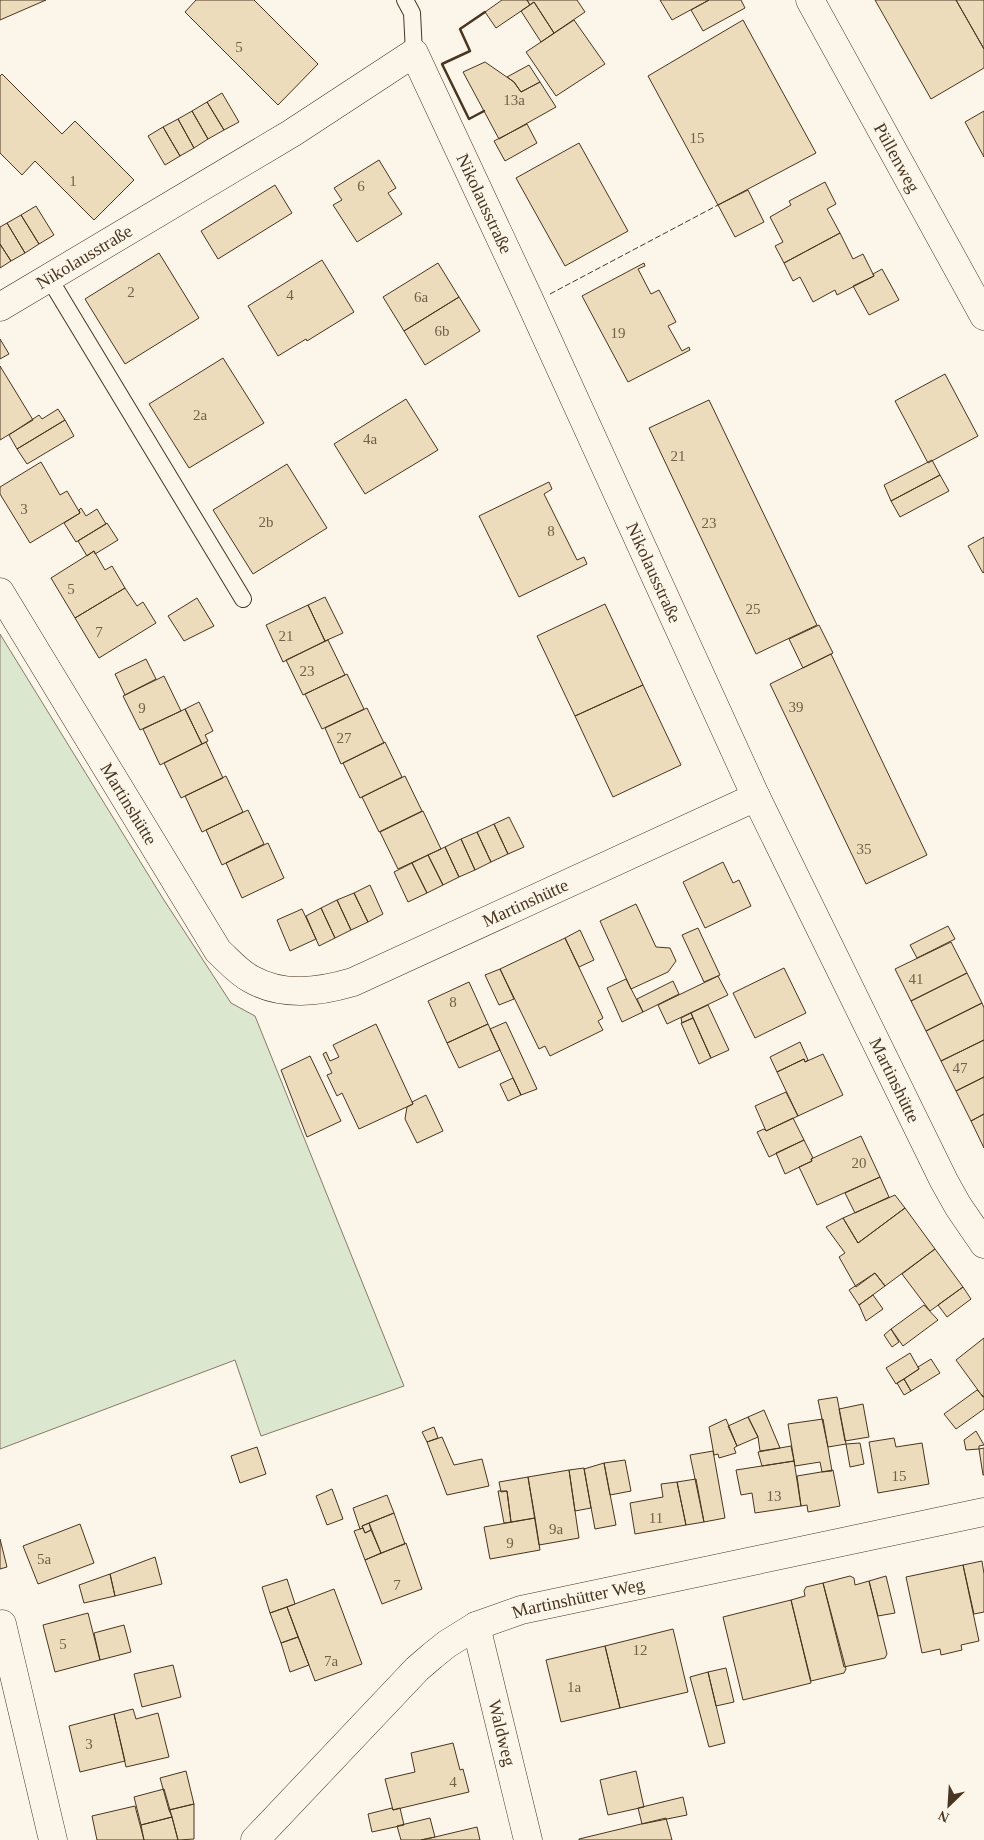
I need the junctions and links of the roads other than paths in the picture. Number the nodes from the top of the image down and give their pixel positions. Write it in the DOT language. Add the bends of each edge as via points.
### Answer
graph roads {
  1 [pos="405,0"];
  2 [pos="810,0"];
  3 [pos="414,52"];
  4 [pos="49,278"];
  5 [pos="0,307"];
  6 [pos="984,316"];
  7 [pos="0,592"];
  8 [pos="243,599"];
  9 [pos="756,797"];
  10 [pos="984,1244"];
  11 [pos="984,1512"];
  12 [pos="1,1625"];
  13 [pos="476,1626"];
  14 [pos="53,1840"];
  15 [pos="256,1840"];
  16 [pos="528,1840"];
  1 -- 3 [label="lane" via="412,13"];
  2 -- 6 [label="street, Püllenweg"];
  3 -- 4 [label="street, Nikolausstraße" via="292,133"];
  3 -- 9 [label="street, Nikolausstraße"];
  4 -- 5 [label="street, Nikolausstraße"];
  4 -- 8 [label="lane"];
  7 -- 9 [label="street, Martinshütte" via="218,951 250,979 270,986 310,991 353,982"];
  9 -- 10 [label="street, Martinshütte" via="944,1181"];
  11 -- 13 [label="street, Martinshütter Weg" via="535,1607"];
  12 -- 14 [label="street"];
  13 -- 15 [label="street, Martinshütter Weg" via="447,1644 417,1669"];
  13 -- 16 [label="street, Waldweg"];
}
